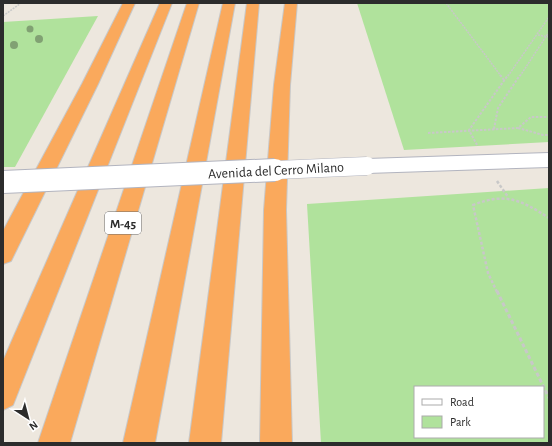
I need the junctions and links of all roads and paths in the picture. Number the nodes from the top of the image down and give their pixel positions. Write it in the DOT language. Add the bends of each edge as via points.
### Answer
graph roads {
  1 [pos="22,3"];
  2 [pos="129,3"];
  3 [pos="159,3"];
  4 [pos="166,3"];
  5 [pos="194,3"];
  6 [pos="229,3"];
  7 [pos="253,3"];
  8 [pos="261,3"];
  9 [pos="291,3"];
  10 [pos="446,3"];
  11 [pos="3,12"];
  12 [pos="9,13"];
  13 [pos="3,16"];
  14 [pos="549,17"];
  15 [pos="549,32"];
  16 [pos="537,35"];
  17 [pos="548,36"];
  18 [pos="134,80"];
  19 [pos="504,80"];
  20 [pos="244,81"];
  21 [pos="549,117"];
  22 [pos="518,128"];
  23 [pos="494,129"];
  24 [pos="469,130"];
  25 [pos="428,133"];
  26 [pos="549,135"];
  27 [pos="477,146"];
  28 [pos="549,160"];
  29 [pos="496,181"];
  30 [pos="3,182"];
  31 [pos="508,197"];
  32 [pos="549,218"];
  33 [pos="3,254"];
  34 [pos="543,386"];
  35 [pos="544,388"];
  36 [pos="3,395"];
  37 [pos="549,398"];
  38 [pos="54,443"];
  39 [pos="139,443"];
  40 [pos="205,443"];
  41 [pos="276,443"];
  1 -- 12 [label="path"];
  2 -- 33 [label="highway"];
  3 -- 18 [label="highway"];
  4 -- 18 [label="highway"];
  5 -- 38 [label="highway, M-45"];
  6 -- 39 [label="highway"];
  7 -- 20 [label="highway"];
  8 -- 20 [label="highway"];
  9 -- 41 [label="highway" via="282,85 275,210"];
  10 -- 19 [label="path"];
  11 -- 12 [label="path"];
  12 -- 13 [label="path"];
  14 -- 16 [label="path"];
  15 -- 17 [label="path"];
  16 -- 17 [label="path"];
  16 -- 19 [label="path"];
  17 -- 23 [label="path" via="498,108"];
  18 -- 36 [label="highway"];
  19 -- 24 [label="path"];
  20 -- 40 [label="highway"];
  21 -- 22 [label="path" via="531,117"];
  22 -- 23 [label="path"];
  22 -- 26 [label="path"];
  23 -- 24 [label="path"];
  24 -- 25 [label="path"];
  24 -- 27 [label="path"];
  28 -- 30 [label="street, Avenida del Cerro Milano, bridge"];
  29 -- 31 [label="path"];
  31 -- 32 [label="path"];
  31 -- 34 [label="path" via="486,200 474,205 488,273"];
  35 -- 37 [label="path"];
}
